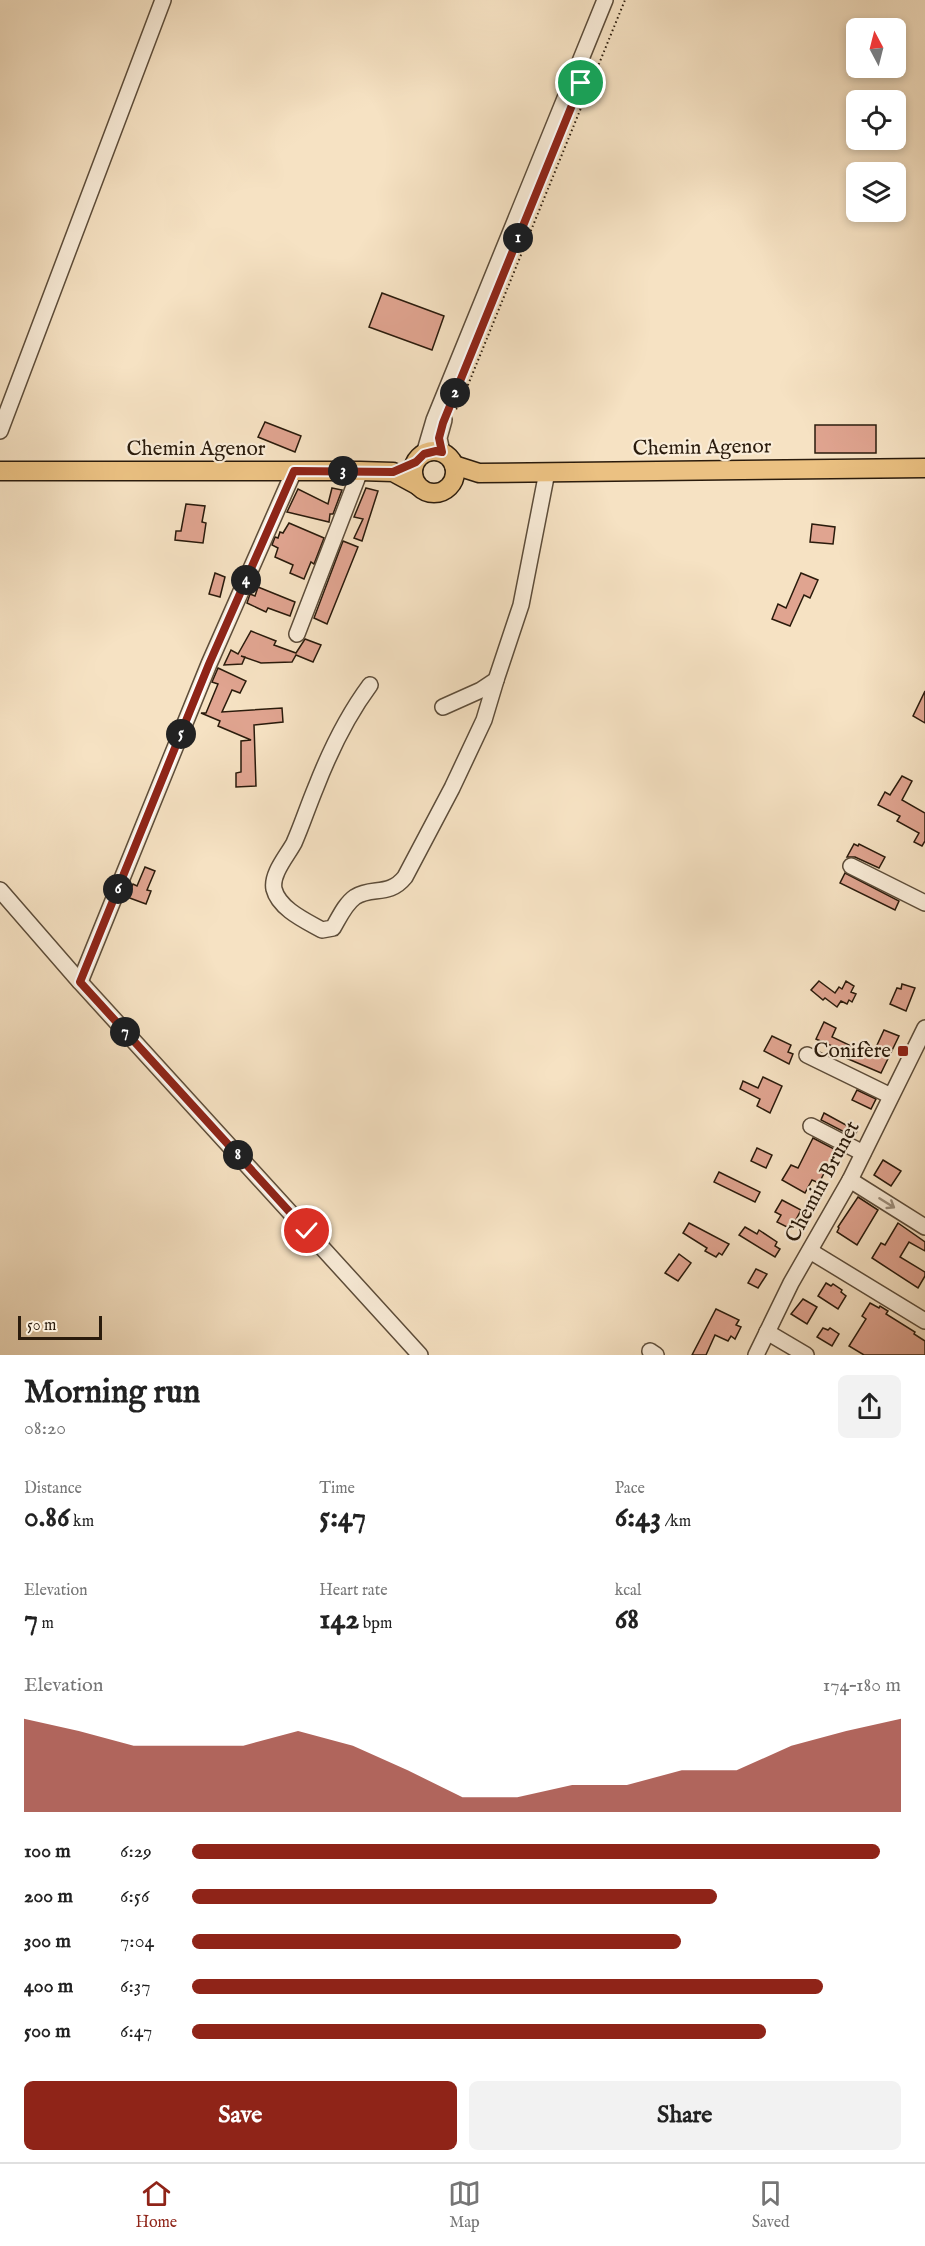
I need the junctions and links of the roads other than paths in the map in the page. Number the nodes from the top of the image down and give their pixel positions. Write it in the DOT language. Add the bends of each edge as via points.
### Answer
graph roads {
  1 [pos="163,0"];
  2 [pos="605,0"];
  3 [pos="615,0"];
  4 [pos="0,431"];
  5 [pos="438,463"];
  6 [pos="925,468"];
  7 [pos="0,471"];
  8 [pos="294,471"];
  9 [pos="360,471"];
  10 [pos="393,472"];
  11 [pos="547,472"];
  12 [pos="417,485"];
  13 [pos="297,634"];
  14 [pos="496,680"];
  15 [pos="370,685"];
  16 [pos="443,707"];
  17 [pos="851,866"];
  18 [pos="0,890"];
  19 [pos="925,903"];
  20 [pos="80,982"];
  21 [pos="925,1028"];
  22 [pos="807,1055"];
  23 [pos="891,1096"];
  24 [pos="811,1126"];
  25 [pos="863,1153"];
  26 [pos="850,1180"];
  27 [pos="925,1227"];
  28 [pos="810,1251"];
  29 [pos="925,1321"];
  30 [pos="767,1332"];
  31 [pos="420,1355"];
  32 [pos="756,1355"];
  33 [pos="806,1355"];
  1 -- 4 [label="street"];
  2 -- 5 [label="street" via="434,420"];
  3 -- 5 [label="street" via="447,413 439,438"];
  5 -- 10 [label="main road, Chemin Agenor"];
  5 -- 11 [label="main road, Chemin Agenor" via="479,473"];
  5 -- 12 [label="main road" via="413,474"];
  5 -- 12 [label="main road, Chemin Agenor" via="450,487 439,493 427,492"];
  6 -- 11 [label="main road, Chemin Agenor"];
  7 -- 8 [label="main road, Chemin Agenor"];
  8 -- 9 [label="main road, Chemin Agenor"];
  8 -- 20 [label="street" via="209,664"];
  9 -- 10 [label="main road, Chemin Agenor"];
  9 -- 13 [label="street"];
  10 -- 12 [label="main road, Chemin Agenor"];
  11 -- 14 [label="street" via="521,606"];
  14 -- 15 [label="street" via="484,720 405,877 388,890 353,898 333,928 322,930 281,901 274,884 342,730"];
  14 -- 16 [label="street"];
  17 -- 19 [label="street"];
  18 -- 20 [label="street"];
  20 -- 31 [label="street"];
  21 -- 23 [label="street, Chemin Brunet"];
  22 -- 23 [label="street"];
  23 -- 25 [label="street, Chemin Brunet"];
  24 -- 25 [label="street"];
  25 -- 26 [label="street, Chemin Brunet"];
  26 -- 27 [label="street, one-way"];
  26 -- 28 [label="street, Chemin Brunet"];
  28 -- 29 [label="street"];
  28 -- 30 [label="street, Chemin Brunet"];
  30 -- 32 [label="street, Chemin Brunet"];
  30 -- 33 [label="street"];
}
